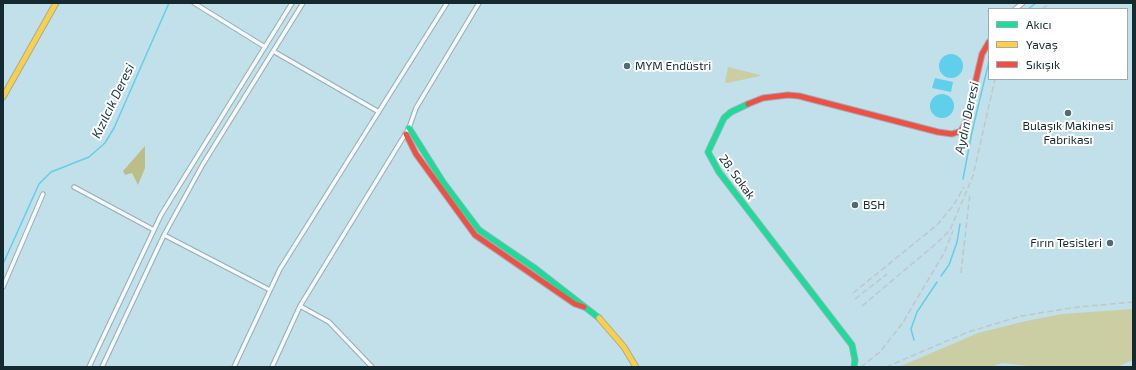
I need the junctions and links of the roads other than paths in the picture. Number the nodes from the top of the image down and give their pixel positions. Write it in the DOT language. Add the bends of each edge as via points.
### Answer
graph roads {
  1 [pos="56,3"];
  2 [pos="194,3"];
  3 [pos="292,3"];
  4 [pos="303,3"];
  5 [pos="447,3"];
  6 [pos="480,3"];
  7 [pos="988,44"];
  8 [pos="265,47"];
  9 [pos="273,52"];
  10 [pos="3,98"];
  11 [pos="379,112"];
  12 [pos="410,128"];
  13 [pos="406,134"];
  14 [pos="74,187"];
  15 [pos="43,194"];
  16 [pos="154,230"];
  17 [pos="164,235"];
  18 [pos="3,287"];
  19 [pos="270,290"];
  20 [pos="300,306"];
  21 [pos="587,308"];
  22 [pos="89,367"];
  23 [pos="102,367"];
  24 [pos="234,367"];
  25 [pos="272,367"];
  26 [pos="372,367"];
  27 [pos="636,367"];
  28 [pos="854,367"];
  1 -- 10 [label="street"];
  2 -- 8 [label="street"];
  3 -- 8 [label="street"];
  4 -- 9 [label="street"];
  5 -- 11 [label="street"];
  6 -- 12 [label="street" via="416,108"];
  7 -- 28 [label="street, 28. Sokak" via="982,54 966,122 961,131 952,134 938,132 788,95 763,98 731,112 724,118 708,152 719,172 852,345"];
  8 -- 16 [label="street"];
  9 -- 11 [label="street"];
  9 -- 17 [label="street"];
  11 -- 19 [label="street" via="280,269"];
  12 -- 13 [label="street"];
  12 -- 21 [label="street" via="442,182 479,230"];
  13 -- 20 [label="street"];
  13 -- 21 [label="street" via="420,160 475,235 575,304"];
  14 -- 16 [label="street"];
  15 -- 18 [label="street"];
  16 -- 22 [label="street"];
  17 -- 19 [label="street"];
  17 -- 23 [label="street"];
  19 -- 24 [label="street"];
  20 -- 25 [label="street"];
  20 -- 26 [label="street" via="329,322"];
  21 -- 27 [label="street" via="599,317"];
}
